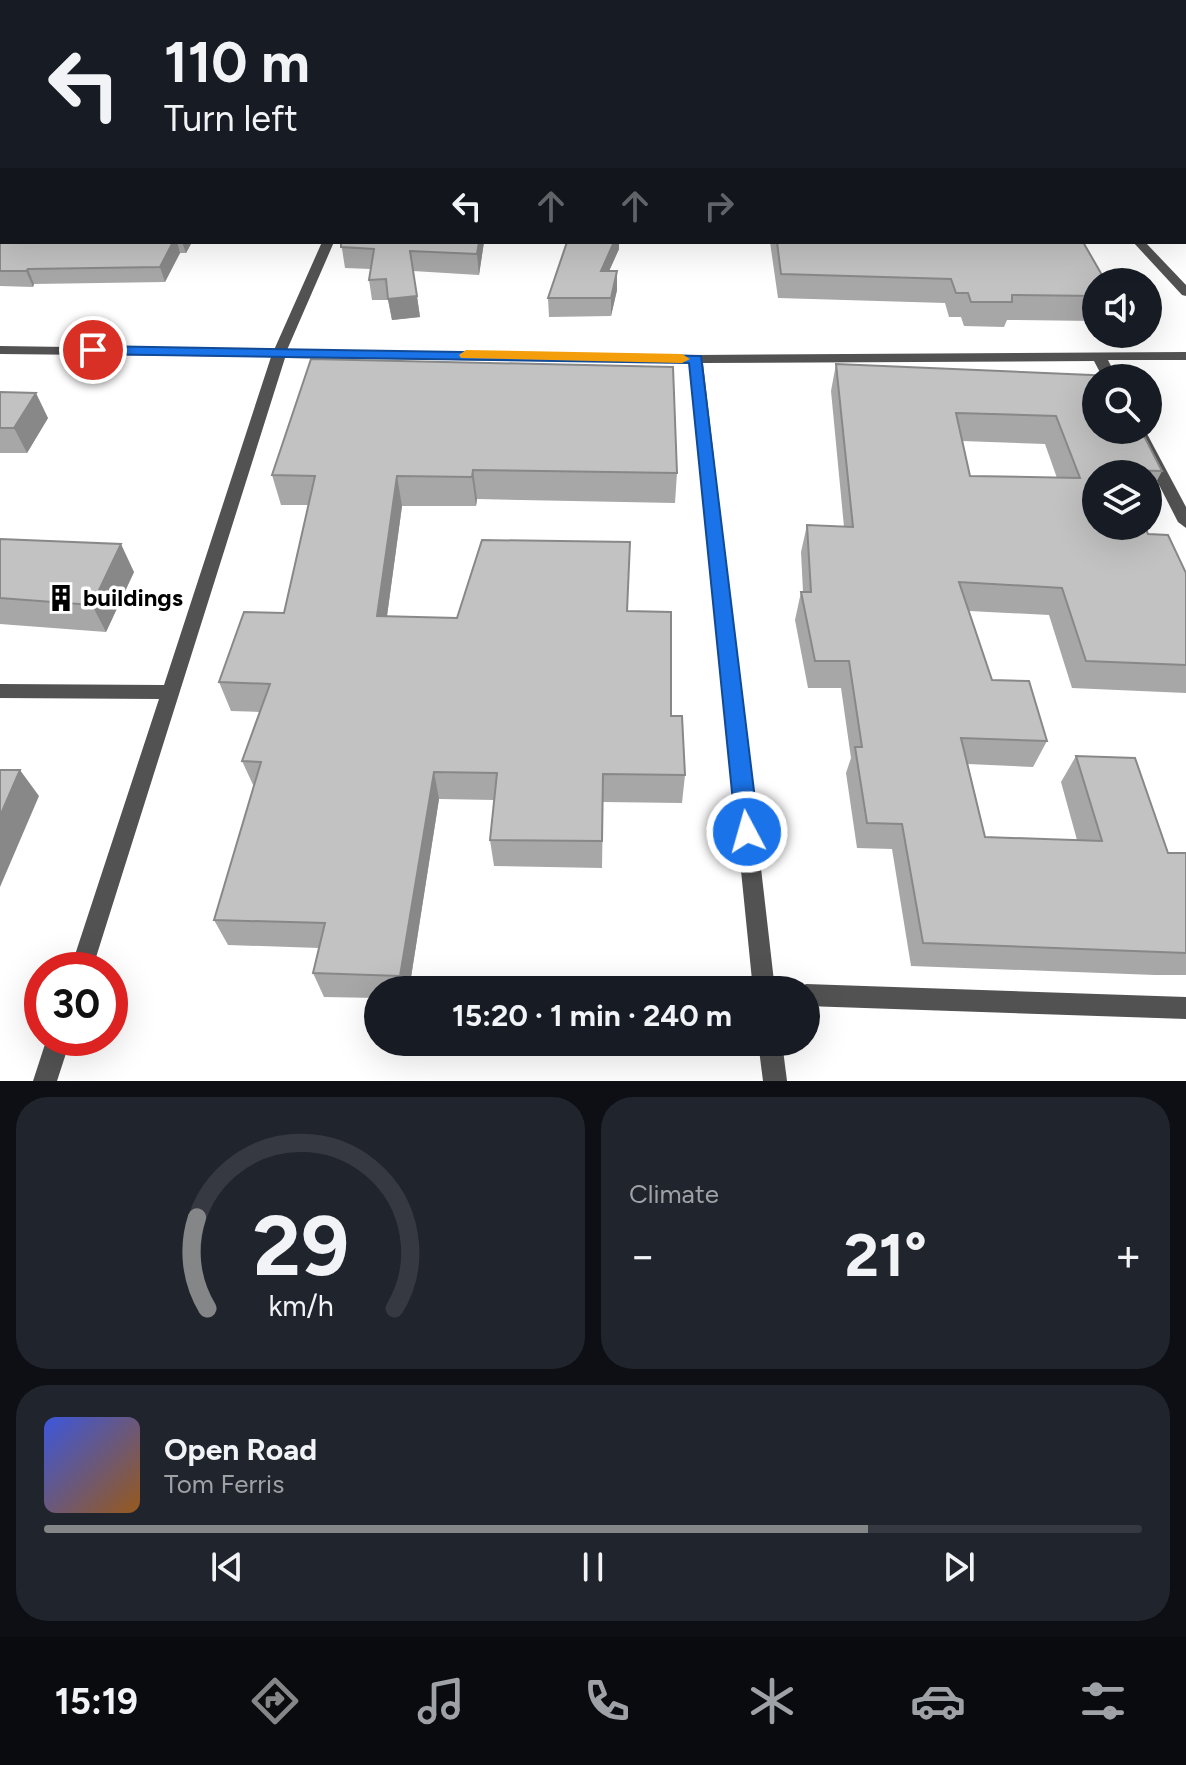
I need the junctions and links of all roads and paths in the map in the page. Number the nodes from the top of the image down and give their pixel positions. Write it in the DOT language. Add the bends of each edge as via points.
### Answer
graph roads {
  1 [pos="327,244"];
  2 [pos="1141,244"];
  3 [pos="1186,292"];
  4 [pos="0,350"];
  5 [pos="280,351"];
  6 [pos="1186,356"];
  7 [pos="1099,357"];
  8 [pos="696,359"];
  9 [pos="1103,364"];
  10 [pos="1145,444"];
  11 [pos="1186,522"];
  12 [pos="0,691"];
  13 [pos="171,692"];
  14 [pos="87,952"];
  15 [pos="762,976"];
  16 [pos="820,995"];
  17 [pos="1186,1008"];
  18 [pos="53,1056"];
  19 [pos="772,1056"];
  20 [pos="45,1081"];
  21 [pos="775,1081"];
  1 -- 5 [label="street"];
  2 -- 3 [label="street"];
  4 -- 5 [label="street"];
  5 -- 8 [label="street"];
  5 -- 13 [label="street"];
  6 -- 7 [label="street"];
  7 -- 8 [label="street"];
  7 -- 9 [label="street"];
  8 -- 15 [label="street"];
  10 -- 11 [label="street"];
  12 -- 13 [label="street"];
  13 -- 14 [label="street"];
  16 -- 17 [label="street"];
  18 -- 20 [label="street"];
  19 -- 21 [label="street"];
}
